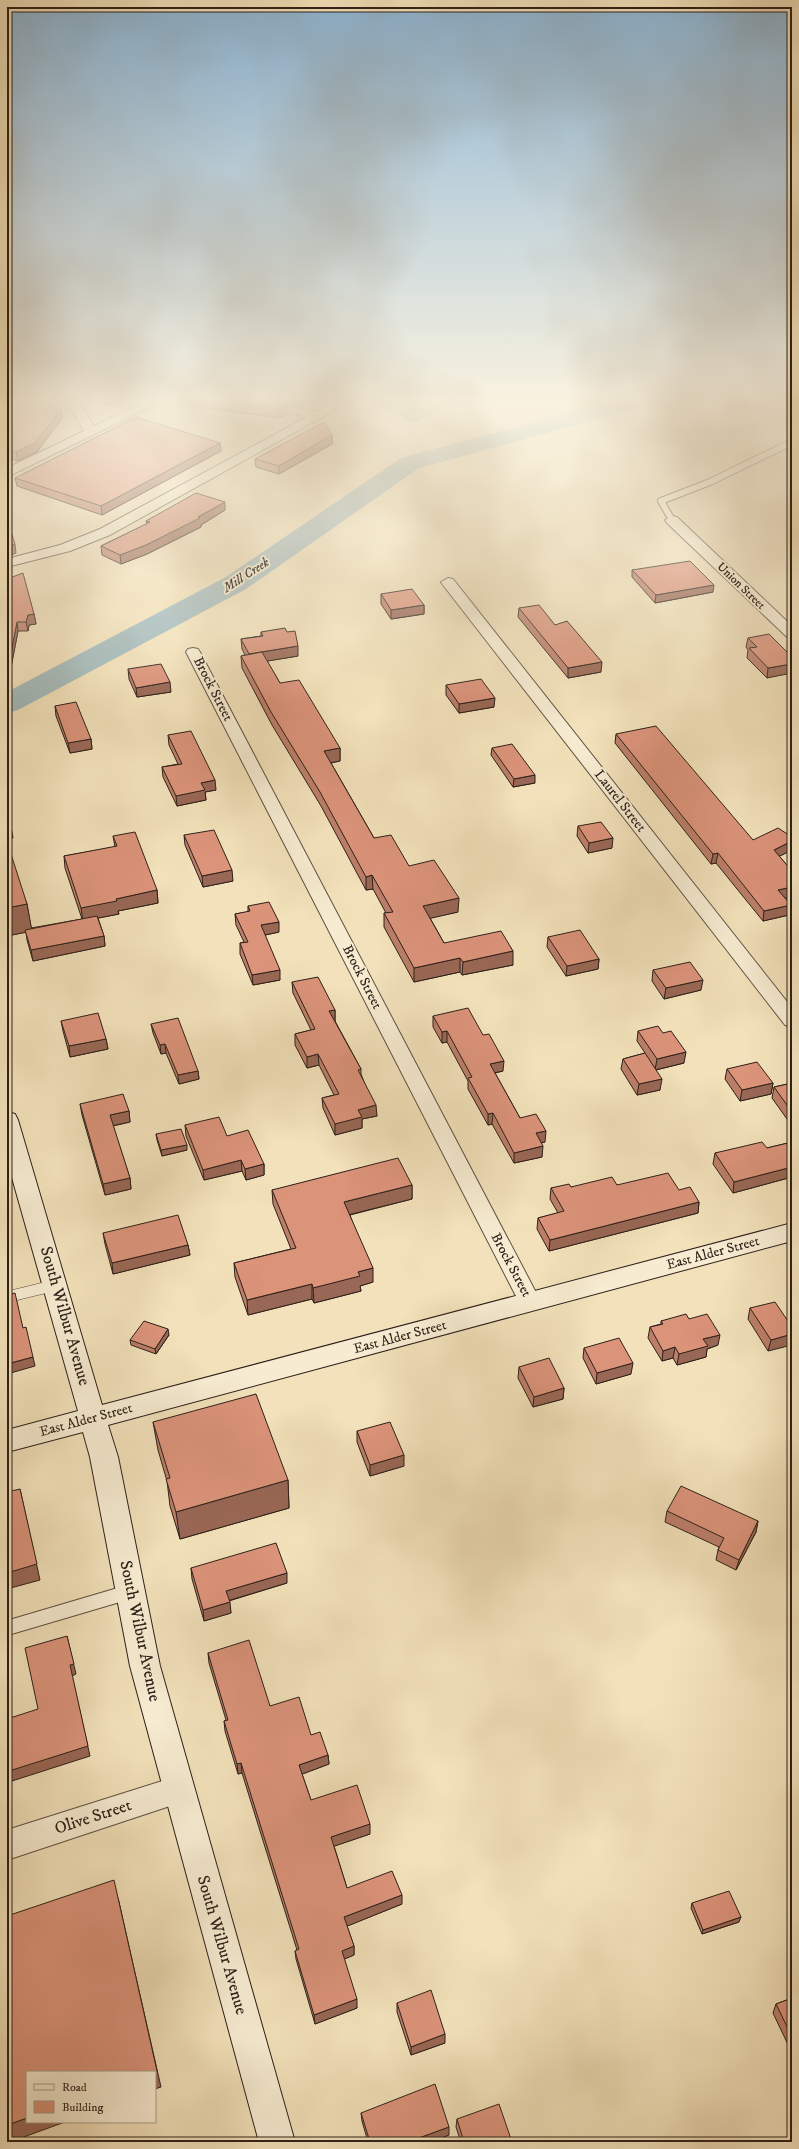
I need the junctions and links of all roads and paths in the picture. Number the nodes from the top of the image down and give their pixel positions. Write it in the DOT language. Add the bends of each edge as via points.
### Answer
graph roads {
  1 [pos="163,500"];
  2 [pos="663,500"];
  3 [pos="672,520"];
  4 [pos="7,563"];
  5 [pos="448,582"];
  6 [pos="792,634"];
  7 [pos="193,652"];
  8 [pos="792,1021"];
  9 [pos="7,1120"];
  10 [pos="13,1162"];
  11 [pos="792,1232"];
  12 [pos="56,1286"];
  13 [pos="7,1298"];
  14 [pos="530,1302"];
  15 [pos="94,1418"];
  16 [pos="7,1441"];
  17 [pos="131,1592"];
  18 [pos="7,1628"];
  19 [pos="178,1790"];
  20 [pos="7,1845"];
  21 [pos="277,2142"];
  1 -- 4 [label="street" via="105,532 65,548"];
  2 -- 3 [label="lane"];
  3 -- 6 [label="street, Union Street"];
  5 -- 8 [label="street, Laurel Street"];
  7 -- 14 [label="street, Brock Street"];
  9 -- 10 [label="main road, South Wilbur Avenue"];
  10 -- 12 [label="main road, South Wilbur Avenue"];
  11 -- 14 [label="main road, East Alder Street"];
  12 -- 13 [label="lane"];
  12 -- 15 [label="main road, South Wilbur Avenue"];
  14 -- 15 [label="main road, East Alder Street"];
  15 -- 16 [label="main road, East Alder Street"];
  15 -- 17 [label="main road, South Wilbur Avenue" via="111,1486"];
  17 -- 18 [label="lane"];
  17 -- 19 [label="main road, South Wilbur Avenue" via="146,1666"];
  19 -- 20 [label="street, Olive Street"];
  19 -- 21 [label="main road, South Wilbur Avenue"];
}
